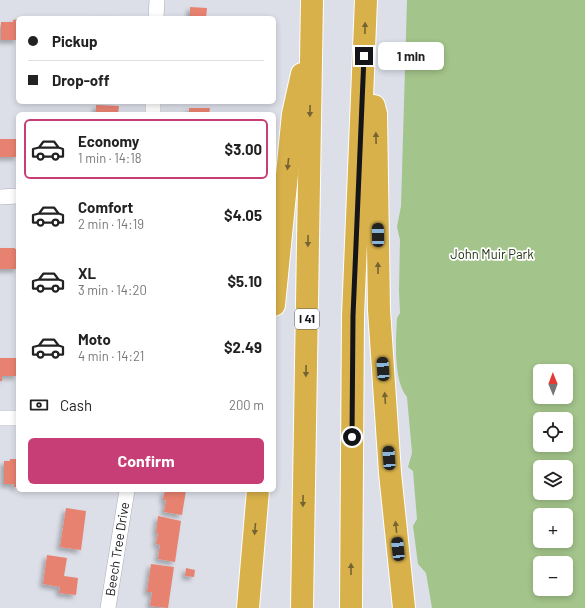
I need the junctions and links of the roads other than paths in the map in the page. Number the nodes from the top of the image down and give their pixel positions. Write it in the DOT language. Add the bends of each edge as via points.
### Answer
graph roads {
  1 [pos="157,0"];
  2 [pos="312,0"];
  3 [pos="366,0"];
  4 [pos="156,16"];
  5 [pos="312,30"];
  6 [pos="364,56"];
  7 [pos="16,196"];
  8 [pos="0,197"];
  9 [pos="276,285"];
  10 [pos="0,418"];
  11 [pos="16,418"];
  12 [pos="127,492"];
  13 [pos="258,492"];
  14 [pos="108,608"];
  15 [pos="248,608"];
  16 [pos="302,608"];
  17 [pos="351,608"];
  18 [pos="404,608"];
  1 -- 4 [label="street"];
  2 -- 5 [label="highway, I 41"];
  6 -- 3 [label="highway, one-way"];
  5 -- 9 [label="highway, one-way" via="293,114"];
  5 -- 16 [label="highway, I 41, one-way"];
  17 -- 6 [label="highway, one-way" via="353,316"];
  18 -- 6 [label="highway, one-way" via="390,473 379,310 376,114"];
  7 -- 8 [label="street"];
  10 -- 11 [label="street"];
  12 -- 14 [label="street, Beech Tree Drive"];
  13 -- 15 [label="highway, one-way"];
}
